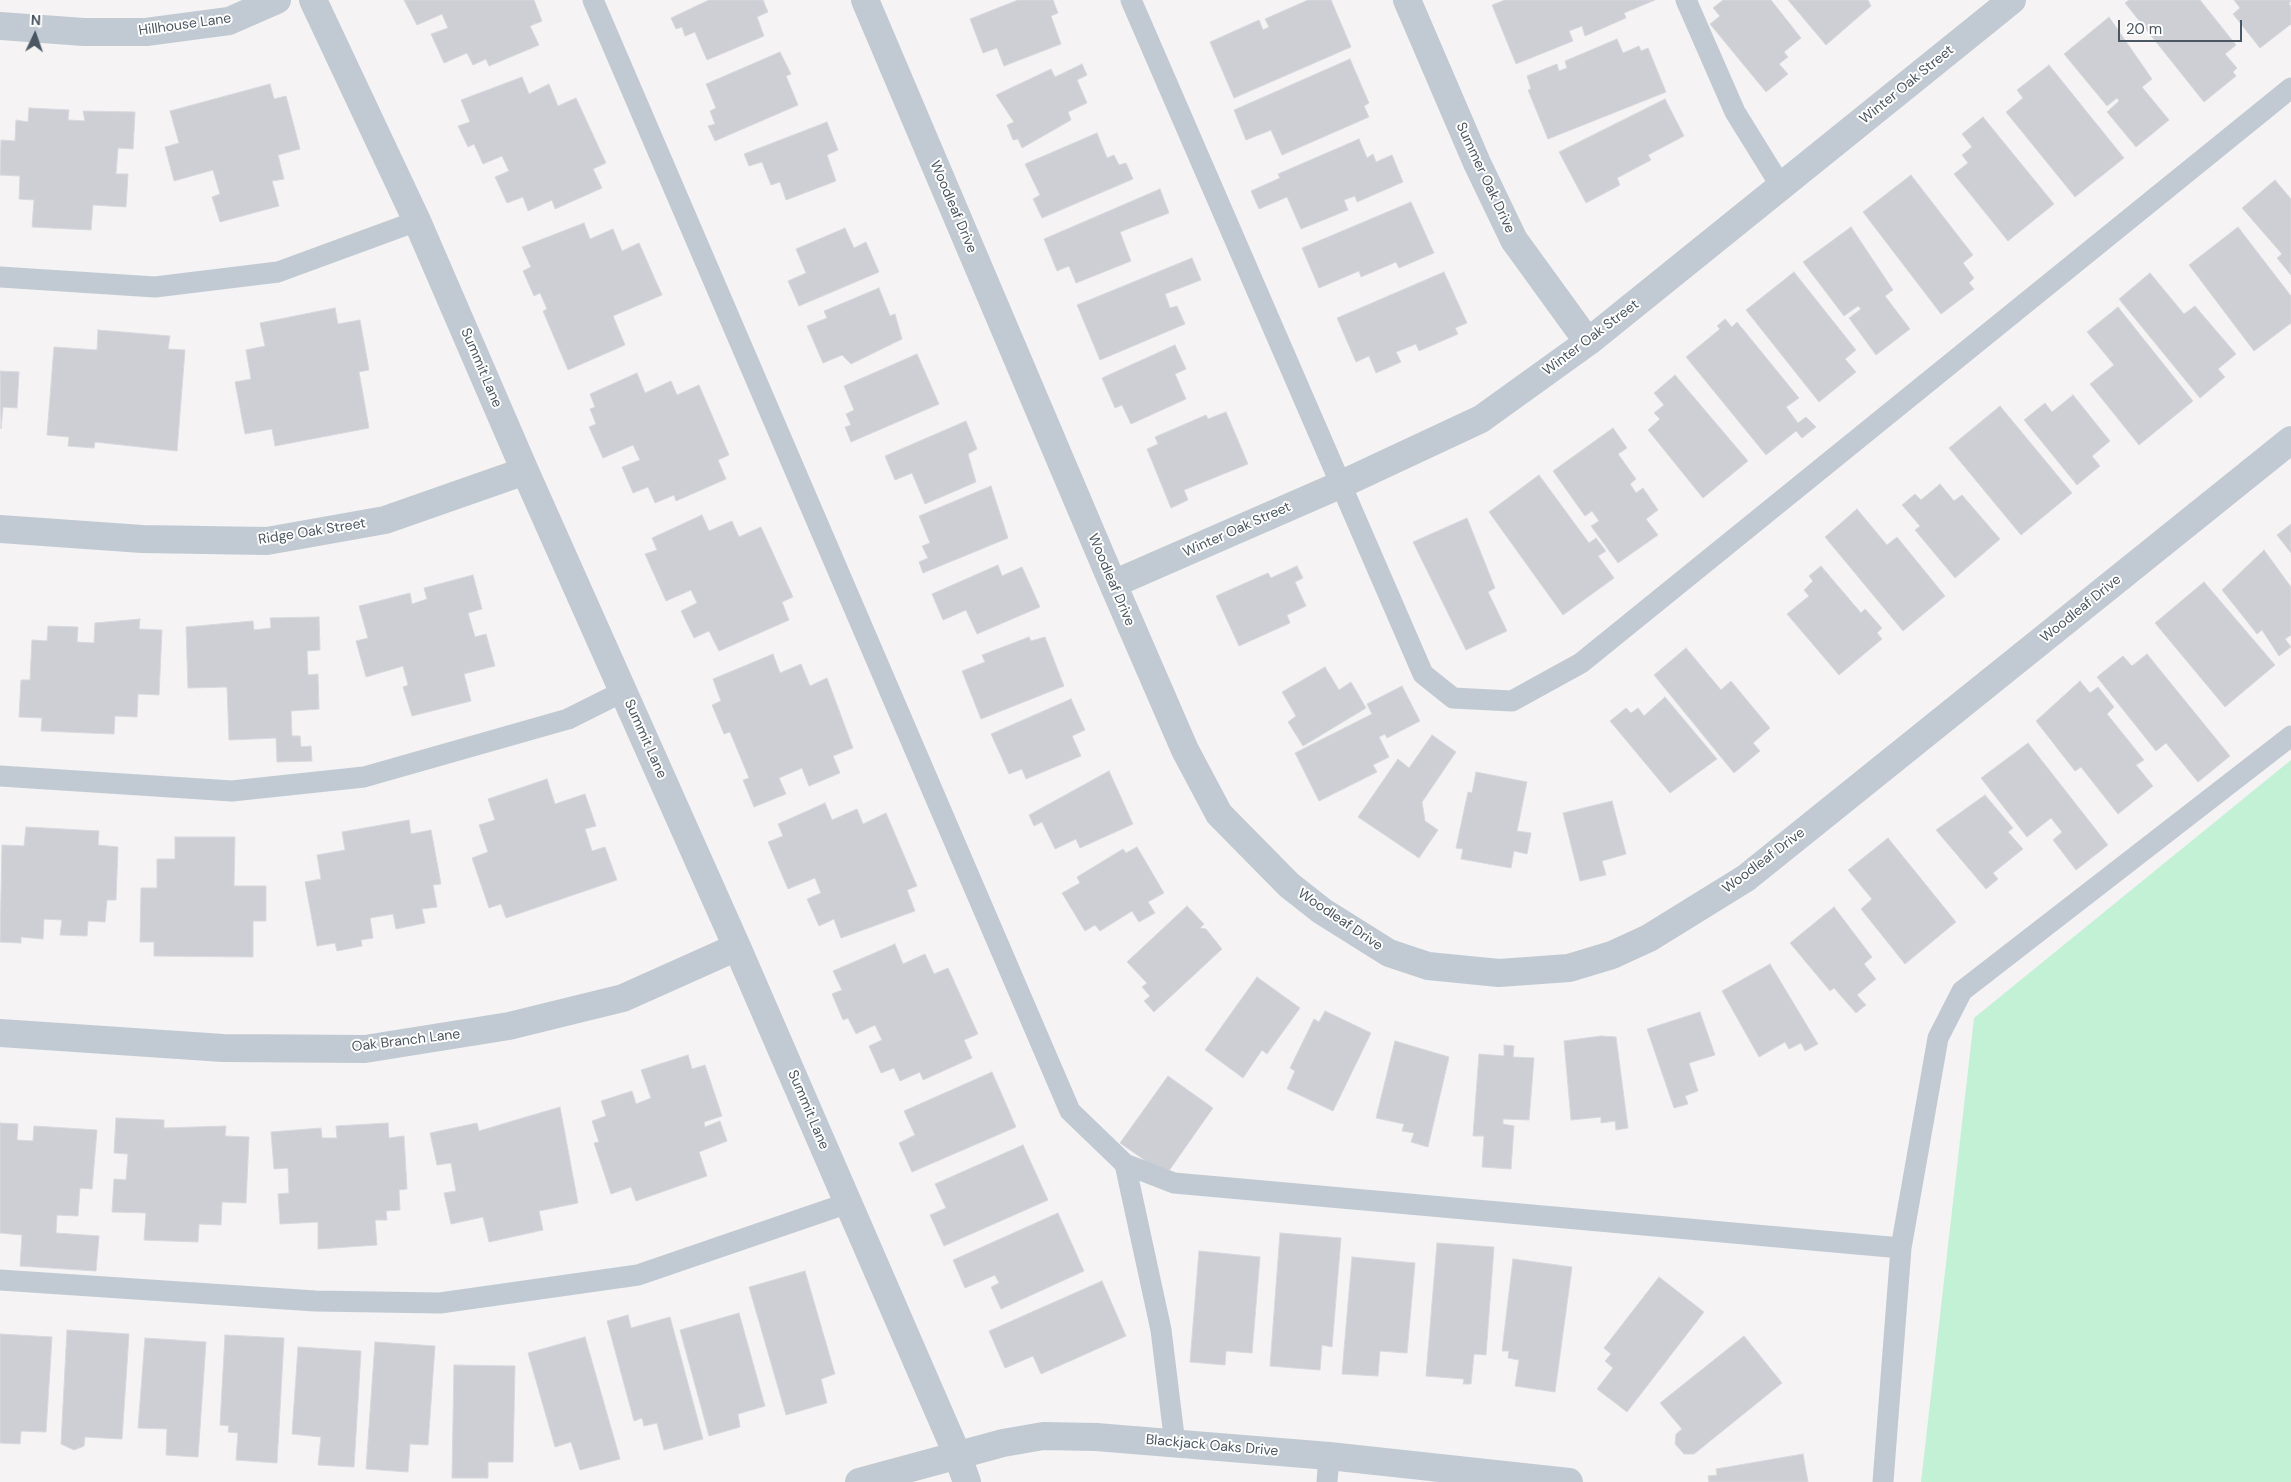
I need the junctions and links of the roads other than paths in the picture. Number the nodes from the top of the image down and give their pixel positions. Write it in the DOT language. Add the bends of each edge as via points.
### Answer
graph roads {
  1 [pos="277,0"];
  2 [pos="312,0"];
  3 [pos="594,0"];
  4 [pos="865,0"];
  5 [pos="1131,0"];
  6 [pos="1406,0"];
  7 [pos="1686,0"];
  8 [pos="2012,0"];
  9 [pos="0,26"];
  10 [pos="2291,88"];
  11 [pos="1782,188"];
  12 [pos="417,221"];
  13 [pos="0,276"];
  14 [pos="1588,342"];
  15 [pos="2291,440"];
  16 [pos="525,471"];
  17 [pos="1342,484"];
  18 [pos="0,530"];
  19 [pos="1113,584"];
  20 [pos="624,691"];
  21 [pos="2291,736"];
  22 [pos="0,776"];
  23 [pos="737,947"];
  24 [pos="0,1033"];
  25 [pos="1125,1164"];
  26 [pos="848,1203"];
  27 [pos="1900,1248"];
  28 [pos="0,1280"];
  29 [pos="1175,1444"];
  30 [pos="957,1454"];
  31 [pos="1328,1469"];
  32 [pos="859,1482"];
  33 [pos="967,1482"];
  34 [pos="1569,1482"];
  35 [pos="1884,1482"];
  1 -- 9 [label="street, Hillhouse Lane" via="229,21 146,32 84,32"];
  2 -- 12 [label="street, Summit Lane"];
  3 -- 25 [label="lane" via="1070,1111"];
  4 -- 19 [label="street, Woodleaf Drive"];
  5 -- 17 [label="lane"];
  6 -- 14 [label="street, Summer Oak Drive" via="1514,240"];
  7 -- 11 [label="lane" via="1734,112"];
  8 -- 11 [label="street, Winter Oak Street"];
  10 -- 17 [label="lane" via="1581,663 1512,701 1453,698 1422,674"];
  11 -- 14 [label="street, Winter Oak Street"];
  12 -- 13 [label="lane" via="278,272 155,287"];
  12 -- 16 [label="street, Summit Lane"];
  14 -- 17 [label="street, Winter Oak Street" via="1481,420"];
  15 -- 19 [label="street, Woodleaf Drive" via="1746,878 1649,938 1612,955 1569,968 1499,973 1428,966 1381,948 1289,885 1219,814 1185,750"];
  16 -- 18 [label="street, Ridge Oak Street" via="385,520 267,541 142,539"];
  16 -- 20 [label="street, Summit Lane"];
  17 -- 19 [label="street, Winter Oak Street"];
  20 -- 22 [label="lane" via="568,719 364,777 232,791"];
  20 -- 23 [label="street, Summit Lane"];
  21 -- 27 [label="lane" via="1962,991 1938,1038"];
  23 -- 24 [label="street, Oak Branch Lane" via="623,998 509,1026 365,1049 223,1048"];
  23 -- 26 [label="street, Summit Lane"];
  25 -- 27 [label="lane" via="1174,1183"];
  25 -- 29 [label="lane" via="1161,1330"];
  26 -- 28 [label="lane" via="638,1275 440,1302 315,1301"];
  26 -- 30 [label="street, Summit Lane"];
  27 -- 35 [label="lane"];
  29 -- 30 [label="street, Blackjack Oaks Drive" via="1043,1436"];
  29 -- 31 [label="street, Blackjack Oaks Drive"];
  30 -- 32 [label="street, Blackjack Oaks Drive"];
  30 -- 33 [label="street, Summit Lane"];
  31 -- 34 [label="street, Blackjack Oaks Drive"];
}
